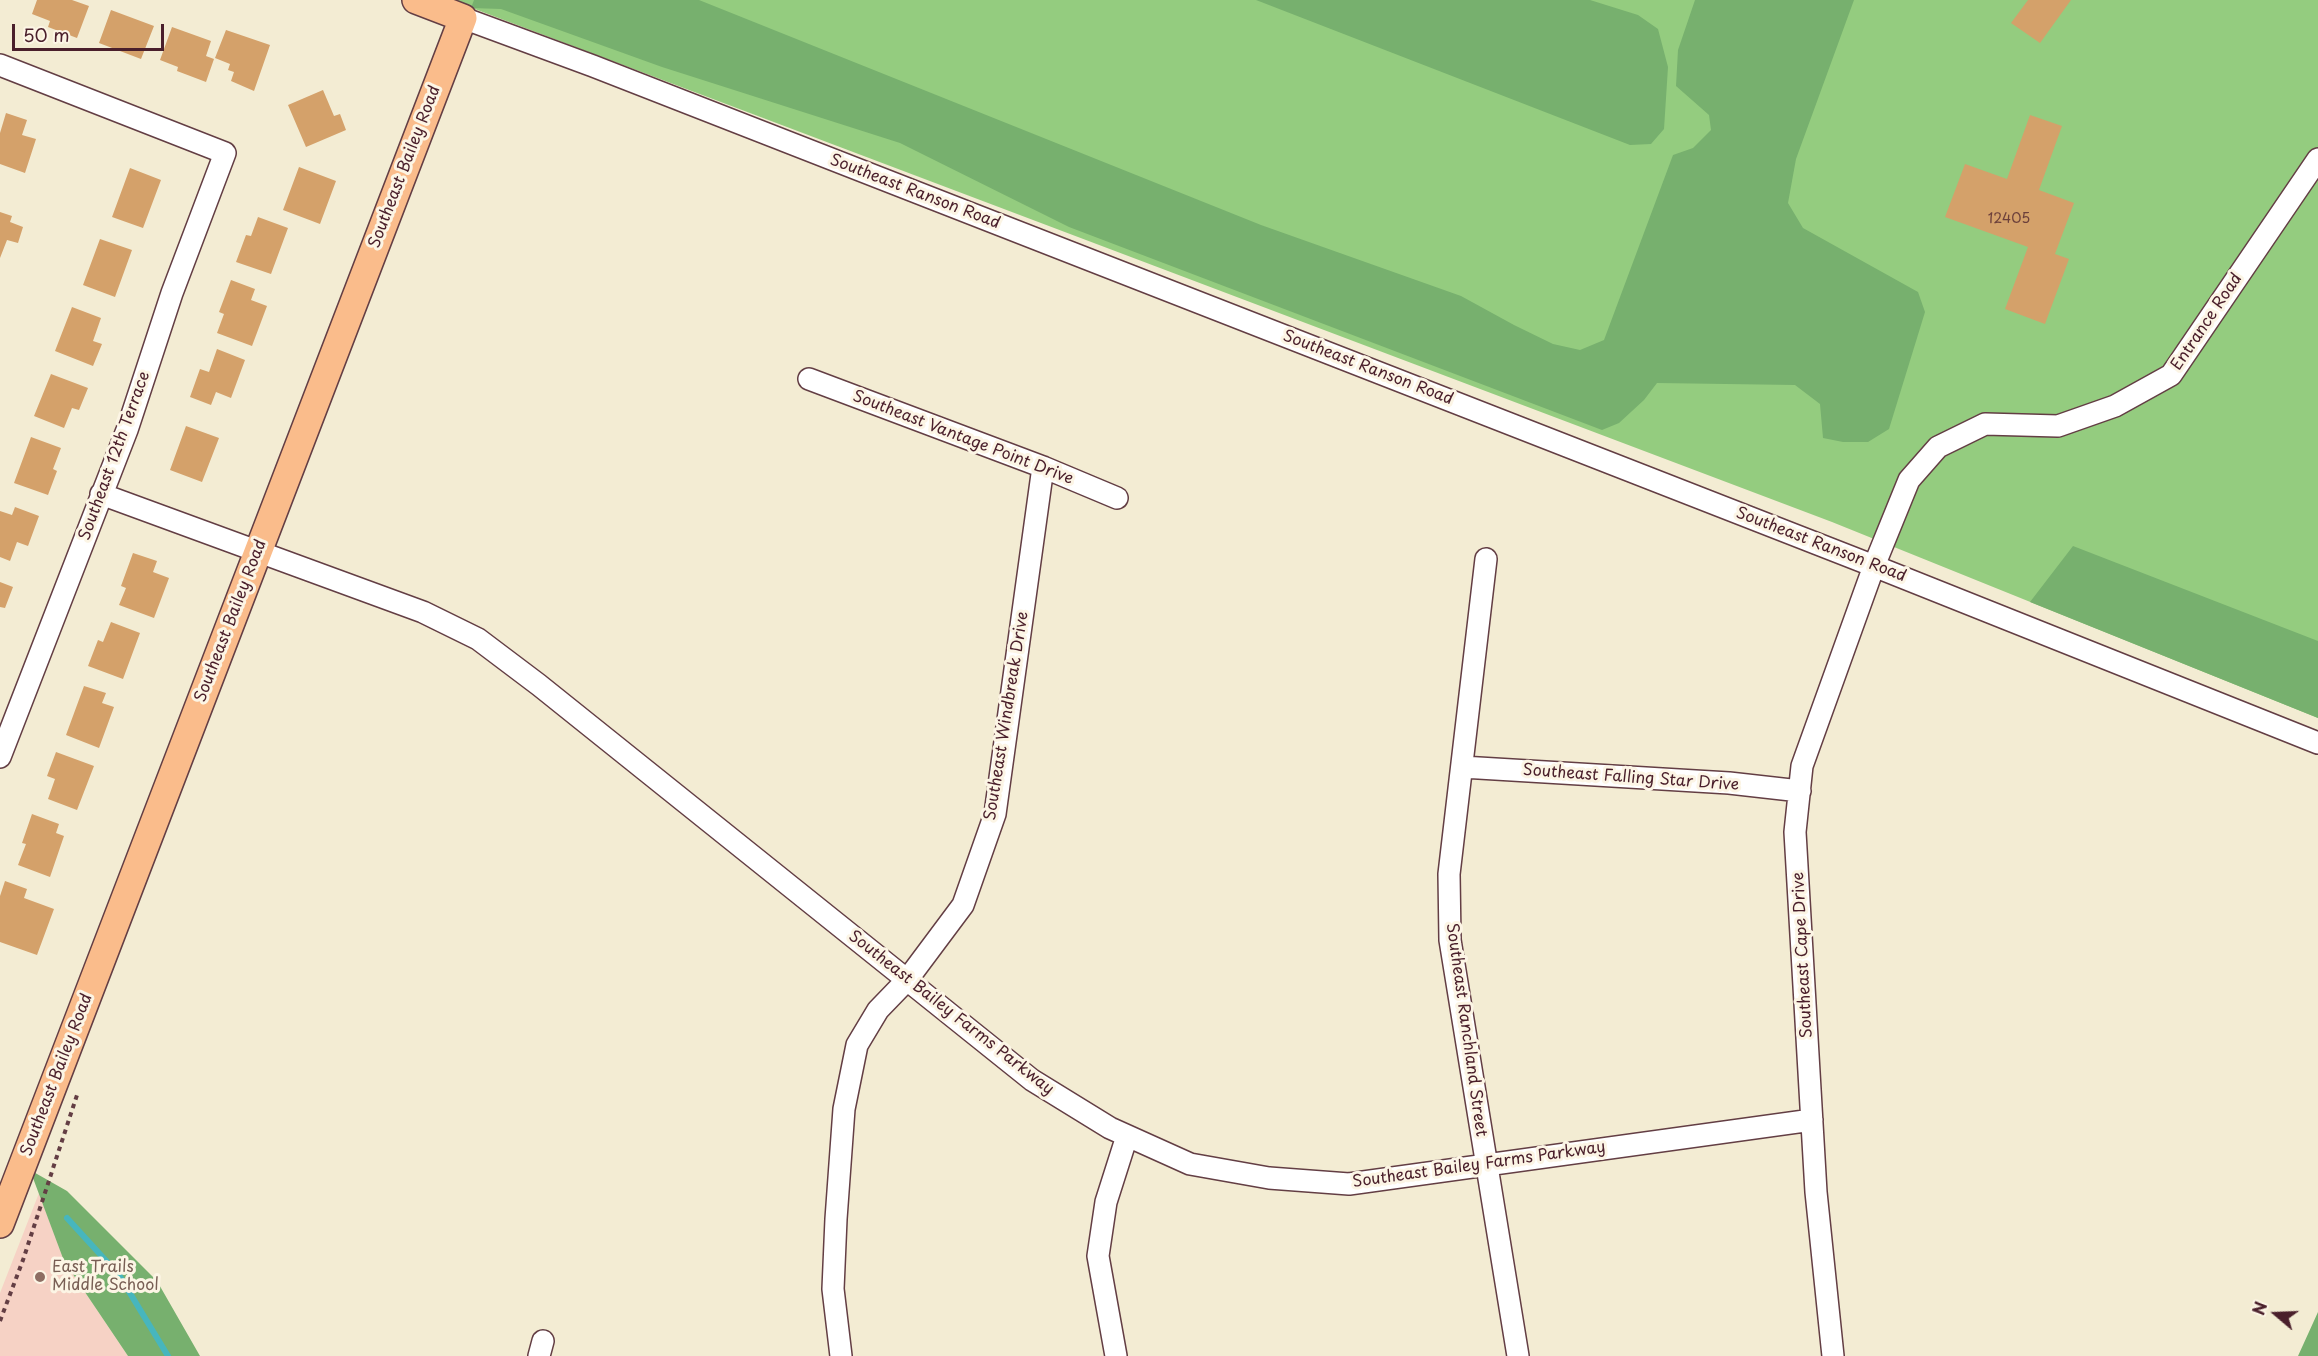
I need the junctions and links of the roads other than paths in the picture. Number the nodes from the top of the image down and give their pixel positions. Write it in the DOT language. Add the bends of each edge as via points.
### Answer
graph roads {
  1 [pos="416,0"];
  2 [pos="462,18"];
  3 [pos="0,65"];
  4 [pos="2318,159"];
  5 [pos="809,379"];
  6 [pos="1043,467"];
  7 [pos="101,494"];
  8 [pos="1117,498"];
  9 [pos="258,551"];
  10 [pos="1486,560"];
  11 [pos="1874,566"];
  12 [pos="2318,742"];
  13 [pos="0,757"];
  14 [pos="1462,767"];
  15 [pos="1800,791"];
  16 [pos="907,980"];
  17 [pos="1812,1120"];
  18 [pos="1127,1136"];
  19 [pos="1486,1164"];
  20 [pos="0,1224"];
  21 [pos="842,1356"];
  22 [pos="1116,1356"];
  23 [pos="1518,1356"];
  24 [pos="1833,1356"];
  1 -- 2 [label="main road, Southeast Ranson Road"];
  2 -- 9 [label="main road, Southeast Bailey Road"];
  2 -- 11 [label="street, Southeast Ranson Road" via="615,74"];
  3 -- 7 [label="street, Southeast 12th Terrace" via="225,153"];
  4 -- 11 [label="street, Entrance Road" via="2171,375 2115,406 2058,426 1985,424 1938,447 1909,480"];
  5 -- 6 [label="street, Southeast Vantage Point Drive"];
  6 -- 8 [label="street, Southeast Vantage Point Drive"];
  6 -- 16 [label="street, Southeast Windbreak Drive" via="995,814 963,905"];
  7 -- 9 [label="street, Southeast Bailey Farms Parkway"];
  7 -- 13 [label="street, Southeast 12th Terrace"];
  9 -- 16 [label="street, Southeast Bailey Farms Parkway" via="423,612 478,639"];
  9 -- 20 [label="main road, Southeast Bailey Road"];
  10 -- 14 [label="street, Southeast Ranchland Street"];
  11 -- 12 [label="street, Southeast Ranson Road"];
  11 -- 15 [label="street, Southeast Cape Drive" via="1802,766"];
  14 -- 15 [label="street, Southeast Falling Star Drive"];
  14 -- 19 [label="street, Southeast Ranchland Street" via="1449,874 1450,940"];
  15 -- 17 [label="street, Southeast Cape Drive" via="1795,832"];
  16 -- 18 [label="street, Southeast Bailey Farms Parkway" via="1032,1080"];
  16 -- 21 [label="street, Southeast Windbreak Drive" via="878,1010 857,1045 843,1109 833,1289"];
  17 -- 19 [label="street, Southeast Bailey Farms Parkway"];
  17 -- 24 [label="street, Southeast Cape Drive"];
  18 -- 19 [label="street, Southeast Bailey Farms Parkway" via="1190,1164 1269,1178 1349,1184"];
  18 -- 22 [label="street" via="1106,1202 1098,1256"];
  19 -- 23 [label="street, Southeast Ranchland Street"];
}
